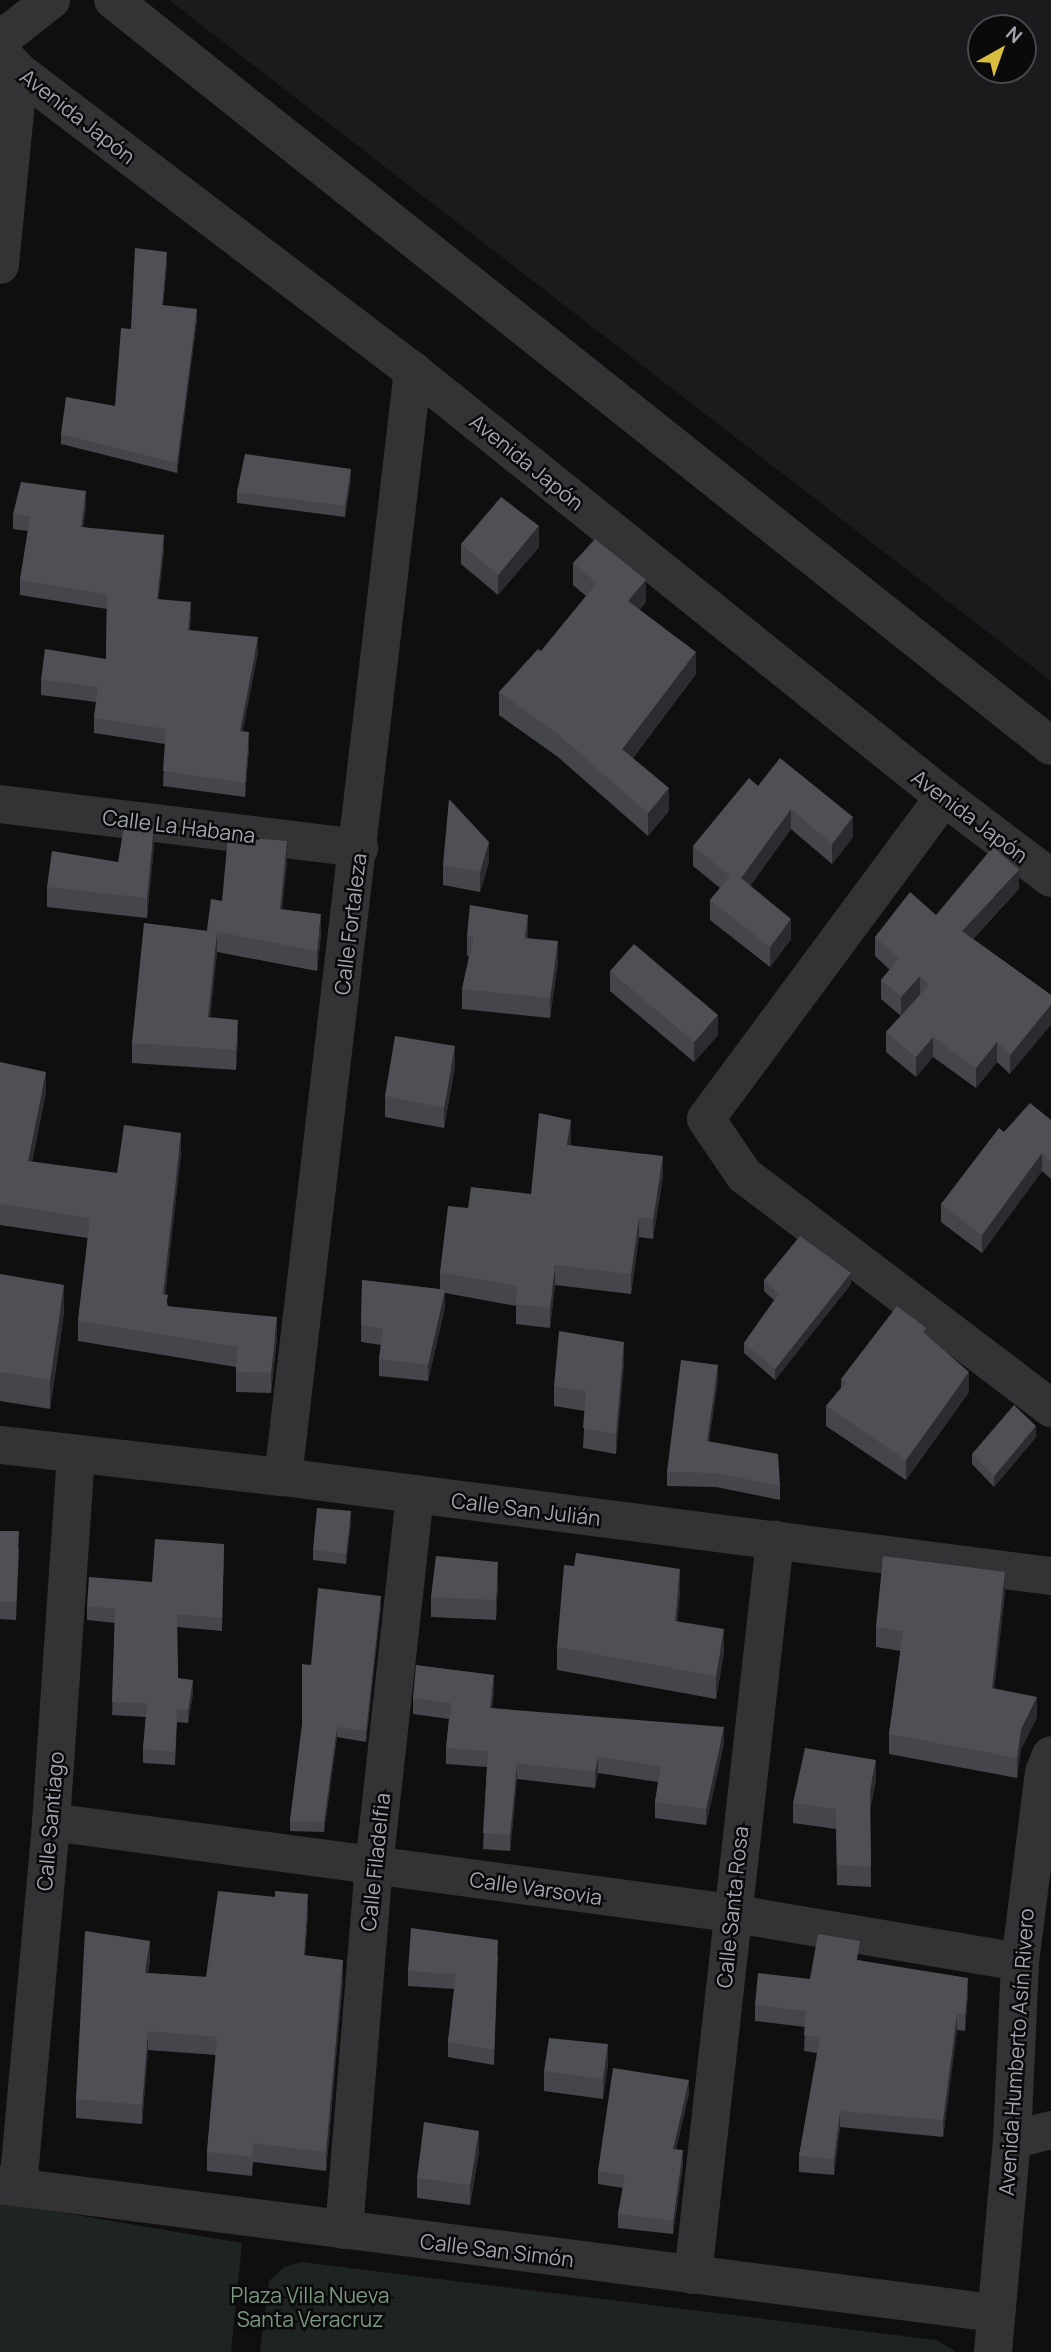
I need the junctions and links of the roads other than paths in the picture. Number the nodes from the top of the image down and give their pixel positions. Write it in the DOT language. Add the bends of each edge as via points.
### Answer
graph roads {
  1 [pos="51,0"];
  2 [pos="113,0"];
  3 [pos="6,54"];
  4 [pos="0,265"];
  5 [pos="413,371"];
  6 [pos="1051,746"];
  7 [pos="944,797"];
  8 [pos="0,804"];
  9 [pos="359,848"];
  10 [pos="1051,878"];
  11 [pos="1051,1408"];
  12 [pos="0,1445"];
  13 [pos="76,1455"];
  14 [pos="283,1476"];
  15 [pos="415,1494"];
  16 [pos="775,1540"];
  17 [pos="1051,1576"];
  18 [pos="1051,1755"];
  19 [pos="51,1822"];
  20 [pos="374,1866"];
  21 [pos="730,1913"];
  22 [pos="1020,1962"];
  23 [pos="1051,2130"];
  24 [pos="1012,2140"];
  25 [pos="9,2186"];
  26 [pos="344,2230"];
  27 [pos="693,2275"];
  28 [pos="994,2313"];
  29 [pos="993,2352"];
  1 -- 3 [label="street"];
  2 -- 6 [label="street"];
  3 -- 4 [label="street"];
  3 -- 5 [label="street, Avenida Japón"];
  5 -- 7 [label="street, Avenida Japón"];
  5 -- 9 [label="street, Calle Fortaleza"];
  7 -- 10 [label="street, Avenida Japón"];
  7 -- 11 [label="street" via="706,1119 744,1175"];
  8 -- 9 [label="street, Calle La Habana"];
  9 -- 14 [label="street, Calle Fortaleza"];
  12 -- 13 [label="street, Calle San Julián"];
  13 -- 14 [label="street, Calle San Julián"];
  13 -- 19 [label="street, Calle Santiago"];
  14 -- 15 [label="street, Calle San Julián"];
  15 -- 16 [label="street, Calle San Julián"];
  15 -- 20 [label="street, Calle Filadelfia"];
  16 -- 17 [label="street, Calle San Julián"];
  16 -- 21 [label="street, Calle Santa Rosa"];
  18 -- 22 [label="street, Avenida Humberto Asín Rivero" via="1044,1773"];
  19 -- 20 [label="street, Calle Varsovia"];
  19 -- 25 [label="street, Calle Santiago"];
  20 -- 21 [label="street, Calle Varsovia"];
  20 -- 26 [label="street, Calle Filadelfia"];
  21 -- 22 [label="street, Calle Varsovia"];
  21 -- 27 [label="street, Calle Santa Rosa"];
  22 -- 24 [label="street, Avenida Humberto Asín Rivero"];
  23 -- 24 [label="street"];
  24 -- 28 [label="street, Avenida Humberto Asín Rivero"];
  25 -- 26 [label="street, Calle San Simón"];
  26 -- 27 [label="street, Calle San Simón"];
  27 -- 28 [label="street, Calle San Simón"];
  28 -- 29 [label="street, Avenida Humberto Asín Rivero"];
}
